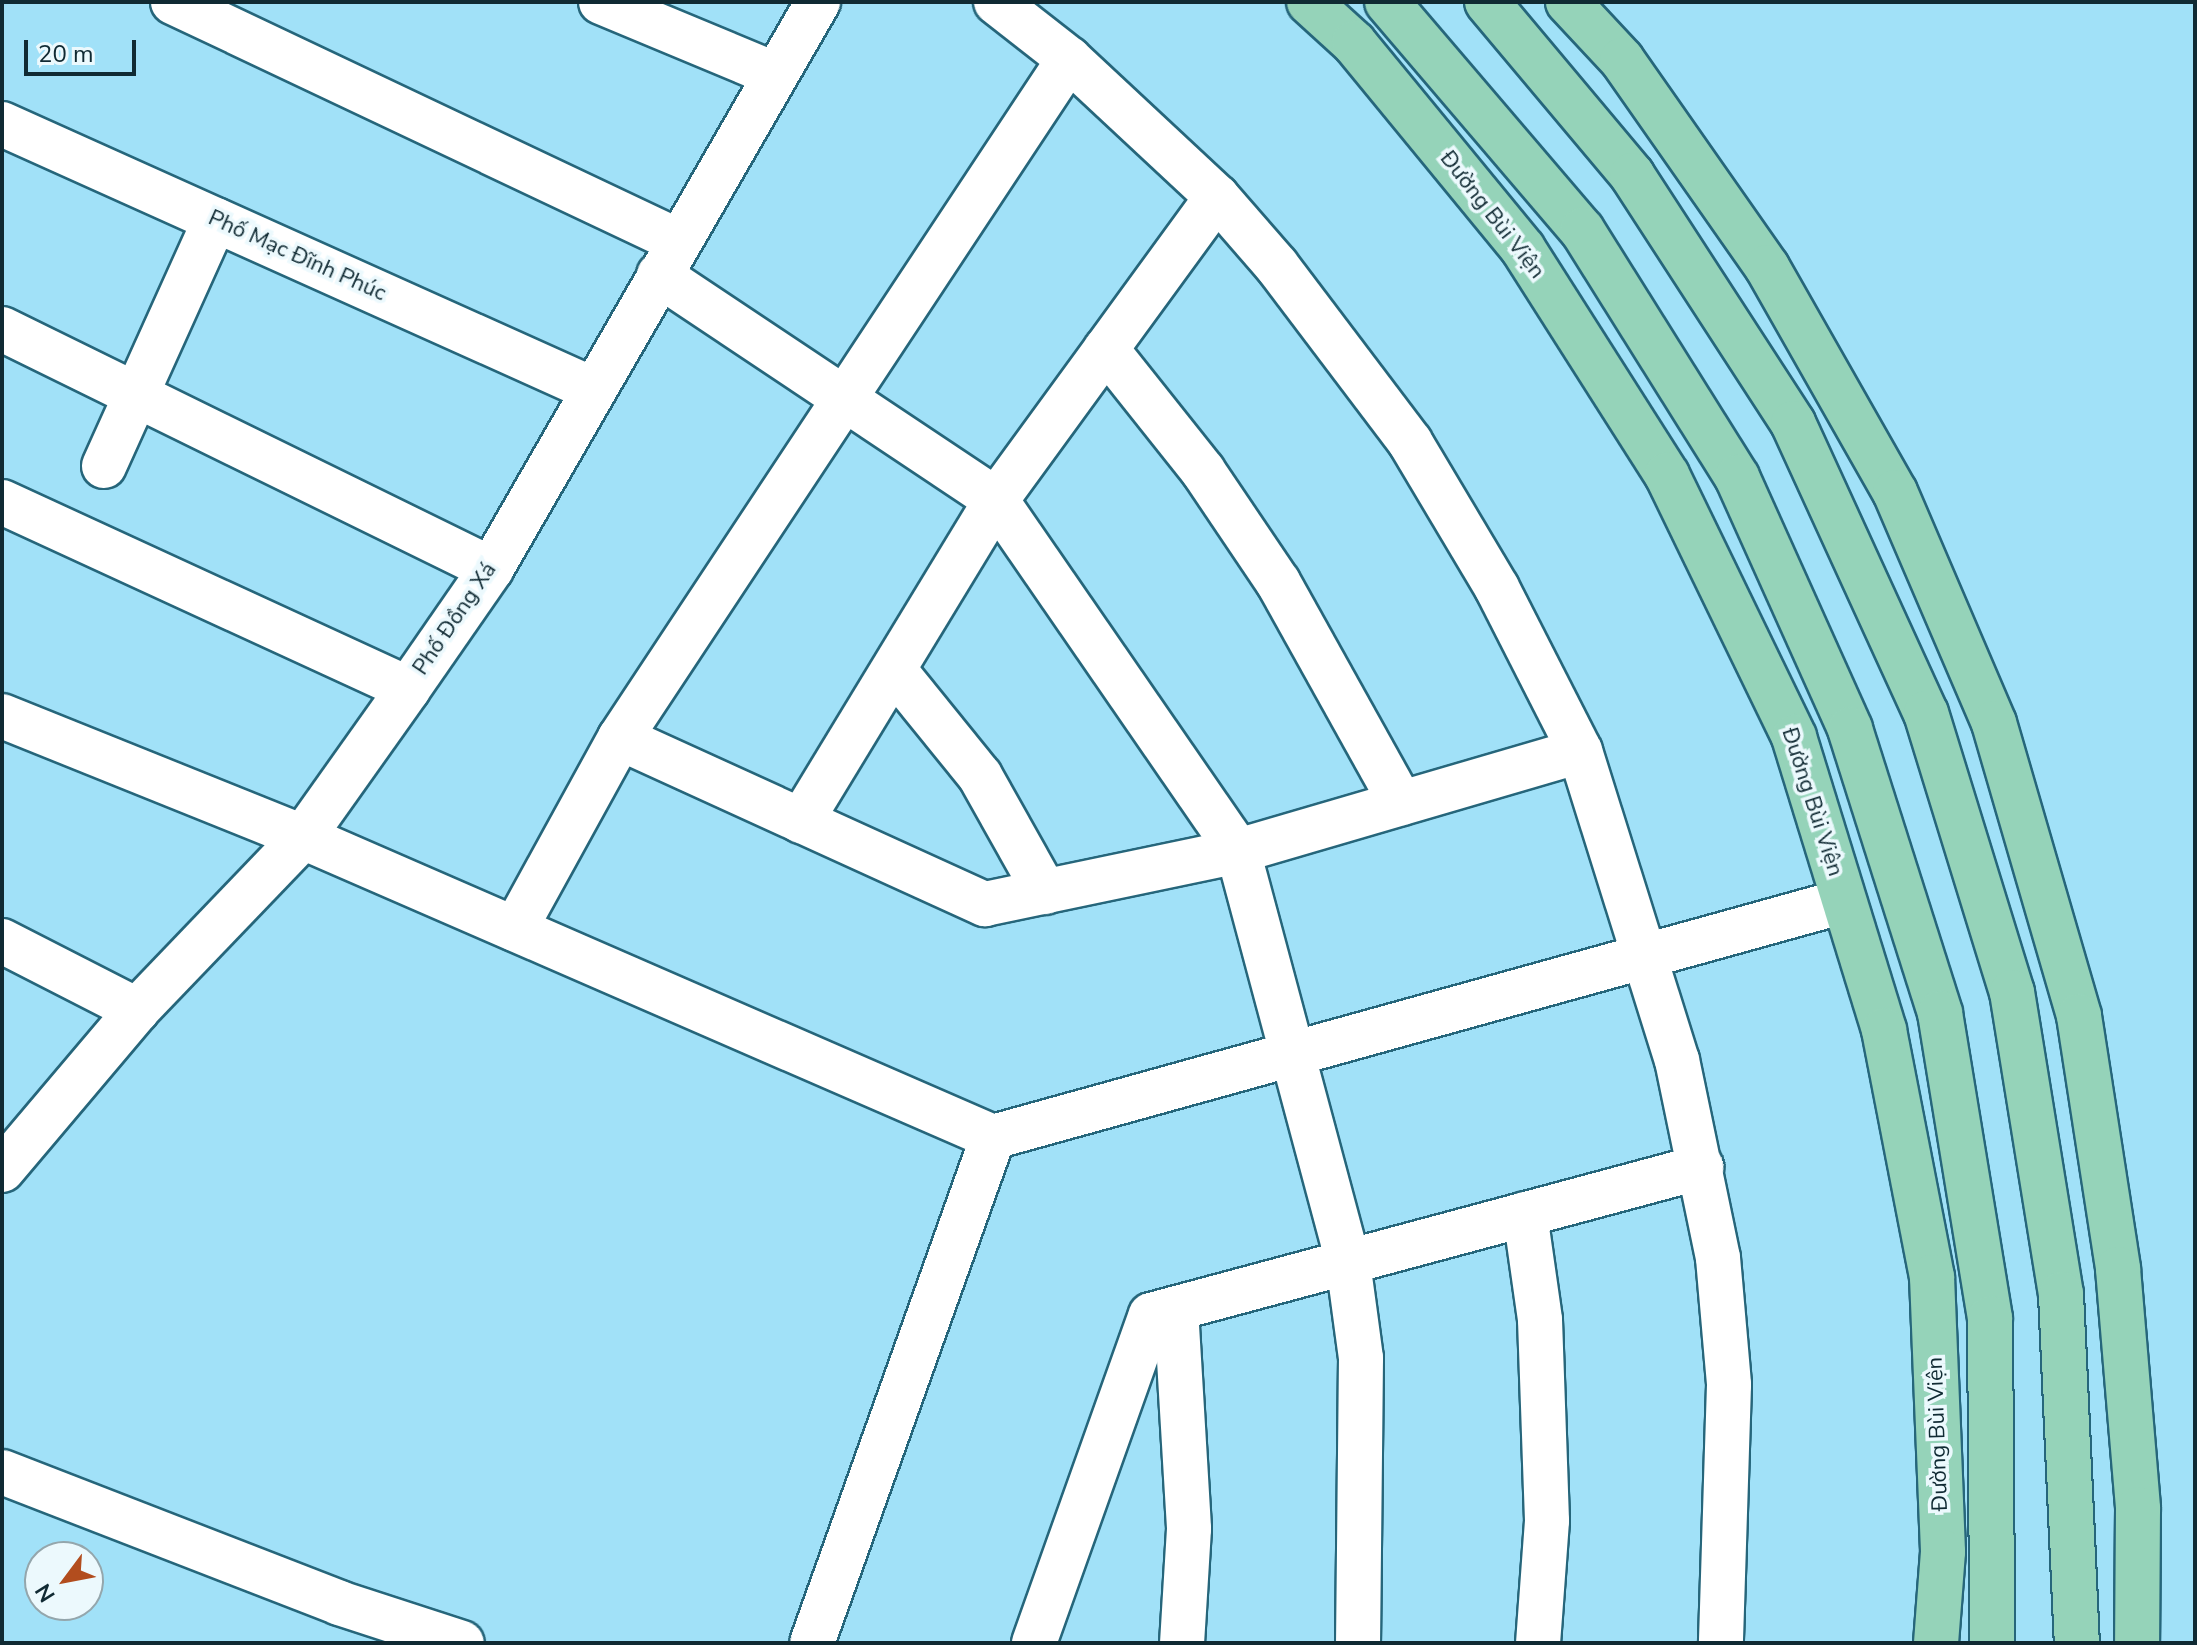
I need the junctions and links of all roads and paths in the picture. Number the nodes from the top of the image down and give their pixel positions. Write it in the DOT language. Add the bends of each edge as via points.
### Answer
graph roads {
  1 [pos="173,2"];
  2 [pos="601,2"];
  3 [pos="818,2"];
  4 [pos="996,2"];
  5 [pos="1309,2"];
  6 [pos="1387,2"];
  7 [pos="1487,2"];
  8 [pos="1568,2"];
  9 [pos="1069,59"];
  10 [pos="774,74"];
  11 [pos="2,124"];
  12 [pos="1217,197"];
  13 [pos="215,220"];
  14 [pos="668,258"];
  15 [pos="2,329"];
  16 [pos="1106,349"];
  17 [pos="592,389"];
  18 [pos="135,393"];
  19 [pos="844,400"];
  20 [pos="104,466"];
  21 [pos="996,500"];
  22 [pos="2,502"];
  23 [pos="491,569"];
  24 [pos="895,671"];
  25 [pos="408,689"];
  26 [pos="2,716"];
  27 [pos="620,738"];
  28 [pos="1580,751"];
  29 [pos="1401,803"];
  30 [pos="801,821"];
  31 [pos="303,837"];
  32 [pos="1238,851"];
  33 [pos="1045,892"];
  34 [pos="1844,901"];
  35 [pos="515,929"];
  36 [pos="2,941"];
  37 [pos="1647,955"];
  38 [pos="137,1010"];
  39 [pos="1288,1055"];
  40 [pos="993,1137"];
  41 [pos="7,1157"];
  42 [pos="1701,1167"];
  43 [pos="1525,1214"];
  44 [pos="1348,1262"];
  45 [pos="1176,1309"];
  46 [pos="2,1472"];
  47 [pos="1047,1640"];
  48 [pos="462,1643"];
  49 [pos="812,1643"];
  50 [pos="1182,1643"];
  51 [pos="1358,1643"];
  52 [pos="1538,1643"];
  53 [pos="1721,1643"];
  54 [pos="1936,1643"];
  55 [pos="1992,1643"];
  56 [pos="2077,1643"];
  57 [pos="2137,1643"];
  1 -- 14 [label="street"];
  2 -- 10 [label="street"];
  3 -- 10 [label="street, Phố Đồng Xá"];
  4 -- 9 [label="street"];
  5 -- 34 [label="main road, Đường Bùi Viện" via="1354,43 1523,249 1667,475 1794,737"];
  6 -- 55 [label="main road" via="1582,230 1737,477 1850,729 1940,1013 1990,1318"];
  7 -- 56 [label="main road" via="1632,175 1793,423 1926,713 2014,1007 2061,1294"];
  8 -- 57 [label="main road" via="1622,60 1767,267 1895,492 1994,723 2079,1016 2119,1284 2138,1509"];
  9 -- 12 [label="street"];
  9 -- 19 [label="street"];
  10 -- 14 [label="street, Phố Đồng Xá"];
  11 -- 13 [label="street, Phố Mạc Đĩnh Phúc"];
  12 -- 16 [label="street"];
  12 -- 28 [label="street" via="1410,442 1497,588"];
  13 -- 17 [label="street, Phố Mạc Đĩnh Phúc"];
  13 -- 18 [label="street"];
  14 -- 17 [label="street, Phố Đồng Xá"];
  14 -- 19 [label="street"];
  15 -- 18 [label="street"];
  16 -- 21 [label="street"];
  16 -- 29 [label="street" via="1203,471 1278,582"];
  17 -- 23 [label="street, Phố Đồng Xá"];
  18 -- 20 [label="street"];
  18 -- 23 [label="street"];
  19 -- 21 [label="street"];
  19 -- 27 [label="street"];
  21 -- 24 [label="street"];
  21 -- 32 [label="street"];
  22 -- 25 [label="street"];
  23 -- 25 [label="street, Phố Đồng Xá"];
  24 -- 30 [label="street"];
  24 -- 33 [label="street" via="980,776"];
  25 -- 31 [label="street, Phố Đồng Xá"];
  26 -- 31 [label="street"];
  27 -- 30 [label="street"];
  27 -- 35 [label="street"];
  28 -- 29 [label="street"];
  28 -- 37 [label="street"];
  29 -- 32 [label="street"];
  30 -- 33 [label="street" via="985,904"];
  31 -- 35 [label="street"];
  31 -- 38 [label="street, Phố Đồng Xá"];
  32 -- 33 [label="street"];
  32 -- 39 [label="street"];
  34 -- 37 [label="street"];
  34 -- 54 [label="main road, Đường Bùi Viện" via="1884,1030 1932,1277 1943,1552"];
  35 -- 40 [label="street"];
  36 -- 38 [label="street"];
  37 -- 39 [label="street"];
  37 -- 42 [label="street"];
  38 -- 41 [label="street, Phố Đồng Xá"];
  39 -- 40 [label="street"];
  39 -- 44 [label="street"];
  40 -- 49 [label="street"];
  42 -- 43 [label="street"];
  42 -- 53 [label="street" via="1729,1385"];
  43 -- 44 [label="street"];
  43 -- 52 [label="street" via="1540,1320 1547,1521"];
  44 -- 45 [label="street"];
  44 -- 51 [label="street" via="1361,1358"];
  45 -- 47 [label="street" via="1151,1315"];
  45 -- 50 [label="street" via="1189,1529"];
  46 -- 48 [label="street" via="339,1603"];
}
